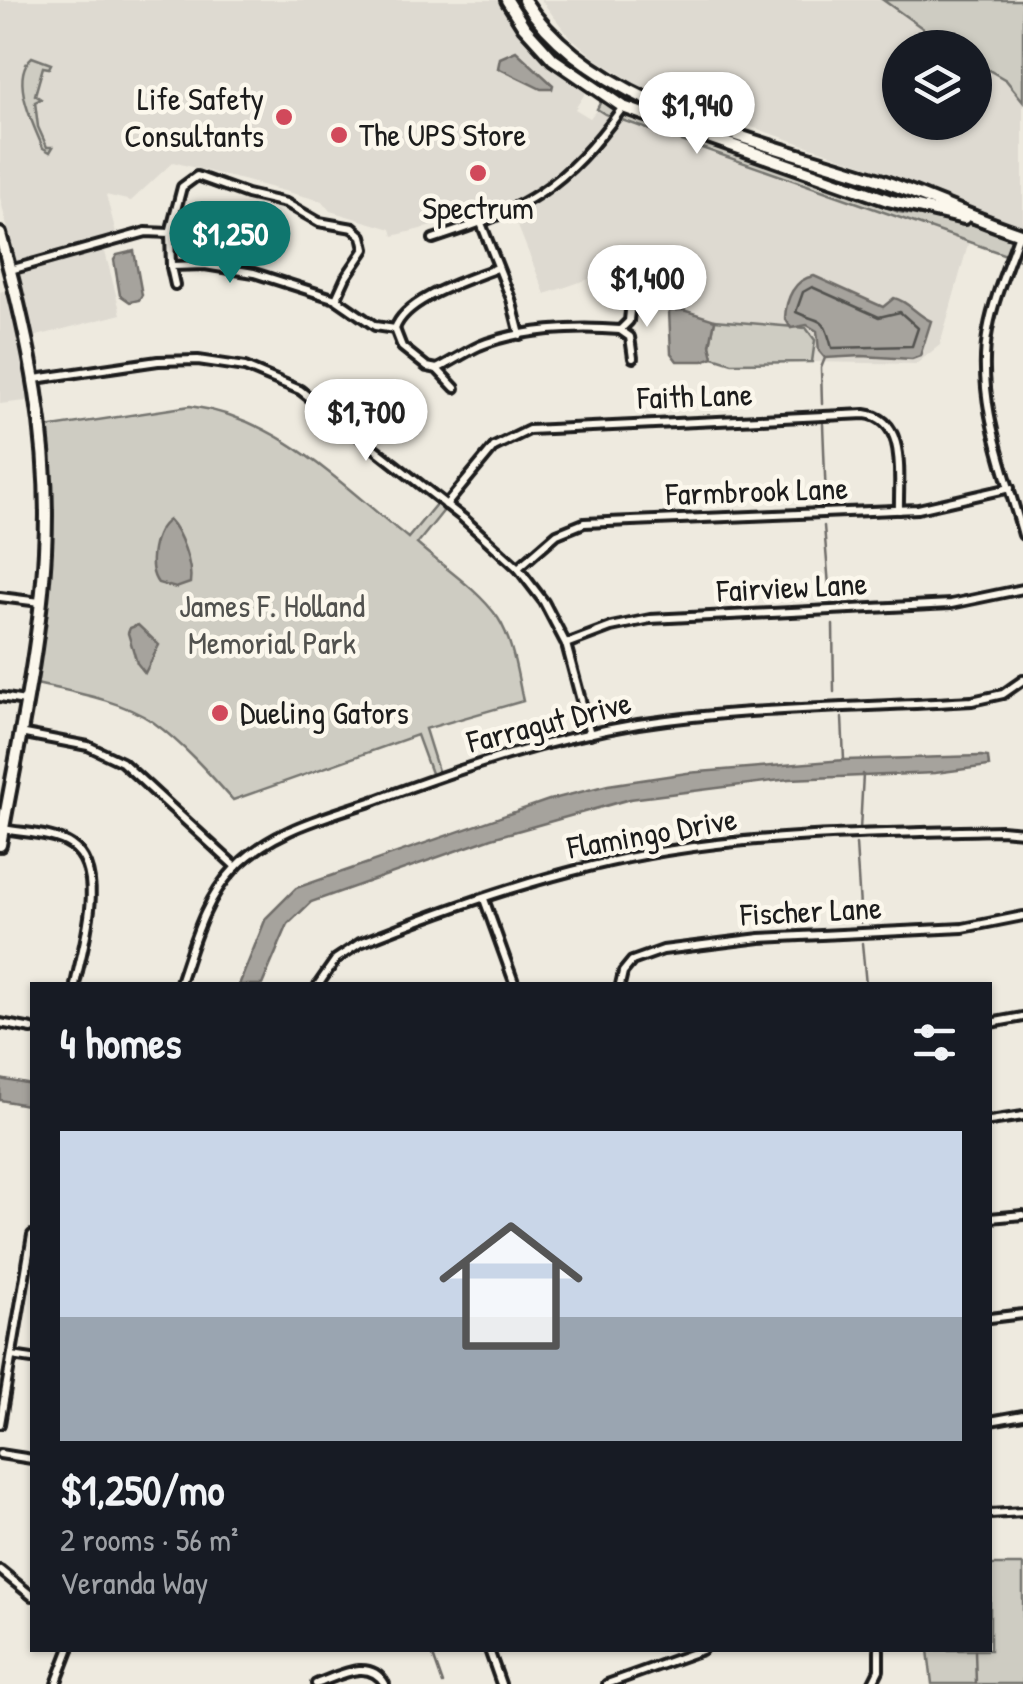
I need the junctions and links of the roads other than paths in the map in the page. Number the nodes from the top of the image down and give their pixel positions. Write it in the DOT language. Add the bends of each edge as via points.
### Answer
graph roads {
  1 [pos="507,0"];
  2 [pos="524,0"];
  3 [pos="623,107"];
  4 [pos="704,138"];
  5 [pos="792,152"];
  6 [pos="980,221"];
  7 [pos="481,223"];
  8 [pos="170,232"];
  9 [pos="0,234"];
  10 [pos="1021,235"];
  11 [pos="433,239"];
  12 [pos="171,266"];
  13 [pos="497,268"];
  14 [pos="10,270"];
  15 [pos="175,285"];
  16 [pos="336,299"];
  17 [pos="631,301"];
  18 [pos="395,330"];
  19 [pos="620,330"];
  20 [pos="520,335"];
  21 [pos="633,358"];
  22 [pos="437,369"];
  23 [pos="35,380"];
  24 [pos="455,388"];
  25 [pos="1010,488"];
  26 [pos="446,505"];
  27 [pos="899,510"];
  28 [pos="1023,535"];
  29 [pos="518,568"];
  30 [pos="1023,589"];
  31 [pos="0,598"];
  32 [pos="40,602"];
  33 [pos="566,644"];
  34 [pos="1023,680"];
  35 [pos="0,697"];
  36 [pos="25,701"];
  37 [pos="19,733"];
  38 [pos="590,734"];
  39 [pos="3,829"];
  40 [pos="1023,832"];
  41 [pos="0,846"];
  42 [pos="236,866"];
  43 [pos="484,899"];
  44 [pos="1023,916"];
  45 [pos="76,982"];
  46 [pos="180,982"];
  47 [pos="320,982"];
  48 [pos="514,982"];
  49 [pos="621,982"];
  50 [pos="1023,1017"];
  51 [pos="0,1023"];
  52 [pos="992,1023"];
  53 [pos="30,1029"];
  54 [pos="1023,1116"];
  55 [pos="992,1120"];
  56 [pos="1023,1214"];
  57 [pos="992,1218"];
  58 [pos="30,1261"];
  59 [pos="1023,1314"];
  60 [pos="992,1318"];
  61 [pos="12,1356"];
  62 [pos="30,1359"];
  63 [pos="1023,1415"];
  64 [pos="992,1421"];
  65 [pos="0,1424"];
  66 [pos="0,1454"];
  67 [pos="30,1459"];
  68 [pos="1023,1512"];
  69 [pos="992,1514"];
  70 [pos="0,1570"];
  71 [pos="30,1594"];
  72 [pos="68,1652"];
  73 [pos="490,1652"];
  74 [pos="696,1652"];
  75 [pos="880,1652"];
  76 [pos="56,1684"];
  77 [pos="316,1684"];
  78 [pos="385,1684"];
  79 [pos="501,1684"];
  80 [pos="607,1684"];
  81 [pos="872,1684"];
  1 -- 3 [label="street" via="557,62"];
  2 -- 5 [label="street" via="571,53 625,90"];
  3 -- 4 [label="street"];
  3 -- 7 [label="street" via="561,178 525,204"];
  4 -- 5 [label="street" via="715,135 773,156"];
  4 -- 6 [label="street" via="915,209"];
  5 -- 6 [label="street"];
  6 -- 10 [label="street"];
  7 -- 11 [label="street"];
  7 -- 13 [label="street"];
  8 -- 12 [label="street"];
  8 -- 14 [label="street" via="146,232"];
  8 -- 16 [label="street" via="182,188 197,176 286,203 319,222 353,228 365,249"];
  9 -- 14 [label="street"];
  10 -- 25 [label="street" via="992,313 984,366"];
  12 -- 15 [label="street"];
  12 -- 16 [label="street" via="238,269"];
  13 -- 18 [label="street" via="432,296 400,317"];
  13 -- 20 [label="street"];
  14 -- 23 [label="street"];
  16 -- 18 [label="street" via="375,326"];
  17 -- 19 [label="street" via="629,321"];
  18 -- 22 [label="street" via="404,348"];
  19 -- 20 [label="street"];
  19 -- 21 [label="street" via="630,337"];
  20 -- 22 [label="street" via="478,346"];
  22 -- 24 [label="street"];
  23 -- 26 [label="street" via="185,360 260,372 310,397"];
  23 -- 32 [label="street" via="46,517"];
  25 -- 27 [label="street, Farmbrook Lane"];
  25 -- 28 [label="street"];
  26 -- 27 [label="street, Faith Lane" via="494,447 529,430 865,414 884,420 894,434"];
  26 -- 29 [label="street"];
  27 -- 29 [label="street, Farmbrook Lane" via="584,524 556,534"];
  29 -- 33 [label="street"];
  30 -- 33 [label="street, Fairview Lane" via="951,604 650,618"];
  31 -- 32 [label="street"];
  32 -- 36 [label="street"];
  33 -- 38 [label="street"];
  34 -- 38 [label="street, Farragut Drive" via="980,700 731,713"];
  35 -- 36 [label="street"];
  36 -- 37 [label="street"];
  37 -- 39 [label="street"];
  37 -- 42 [label="street" via="78,743 116,758"];
  38 -- 42 [label="street, Farragut Drive" via="478,763 288,831"];
  39 -- 41 [label="street"];
  39 -- 45 [label="street" via="65,842 88,867 92,891"];
  40 -- 43 [label="street, Flamingo Drive" via="709,845 608,862"];
  42 -- 46 [label="street, Farragut Drive" via="210,904"];
  43 -- 47 [label="street, Flamingo Drive" via="356,945"];
  43 -- 48 [label="street"];
  44 -- 49 [label="street, Fischer Lane" via="971,927 663,950 632,960"];
  50 -- 52 [label="street"];
  51 -- 53 [label="street"];
  54 -- 55 [label="street"];
  56 -- 57 [label="street"];
  58 -- 61 [label="street"];
  59 -- 60 [label="street"];
  61 -- 62 [label="street"];
  61 -- 65 [label="street"];
  63 -- 64 [label="street"];
  66 -- 67 [label="street"];
  68 -- 69 [label="street"];
  70 -- 71 [label="street"];
  72 -- 76 [label="street"];
  73 -- 79 [label="street"];
  74 -- 80 [label="street"];
  75 -- 81 [label="street"];
  77 -- 78 [label="street" via="363,1669"];
}
